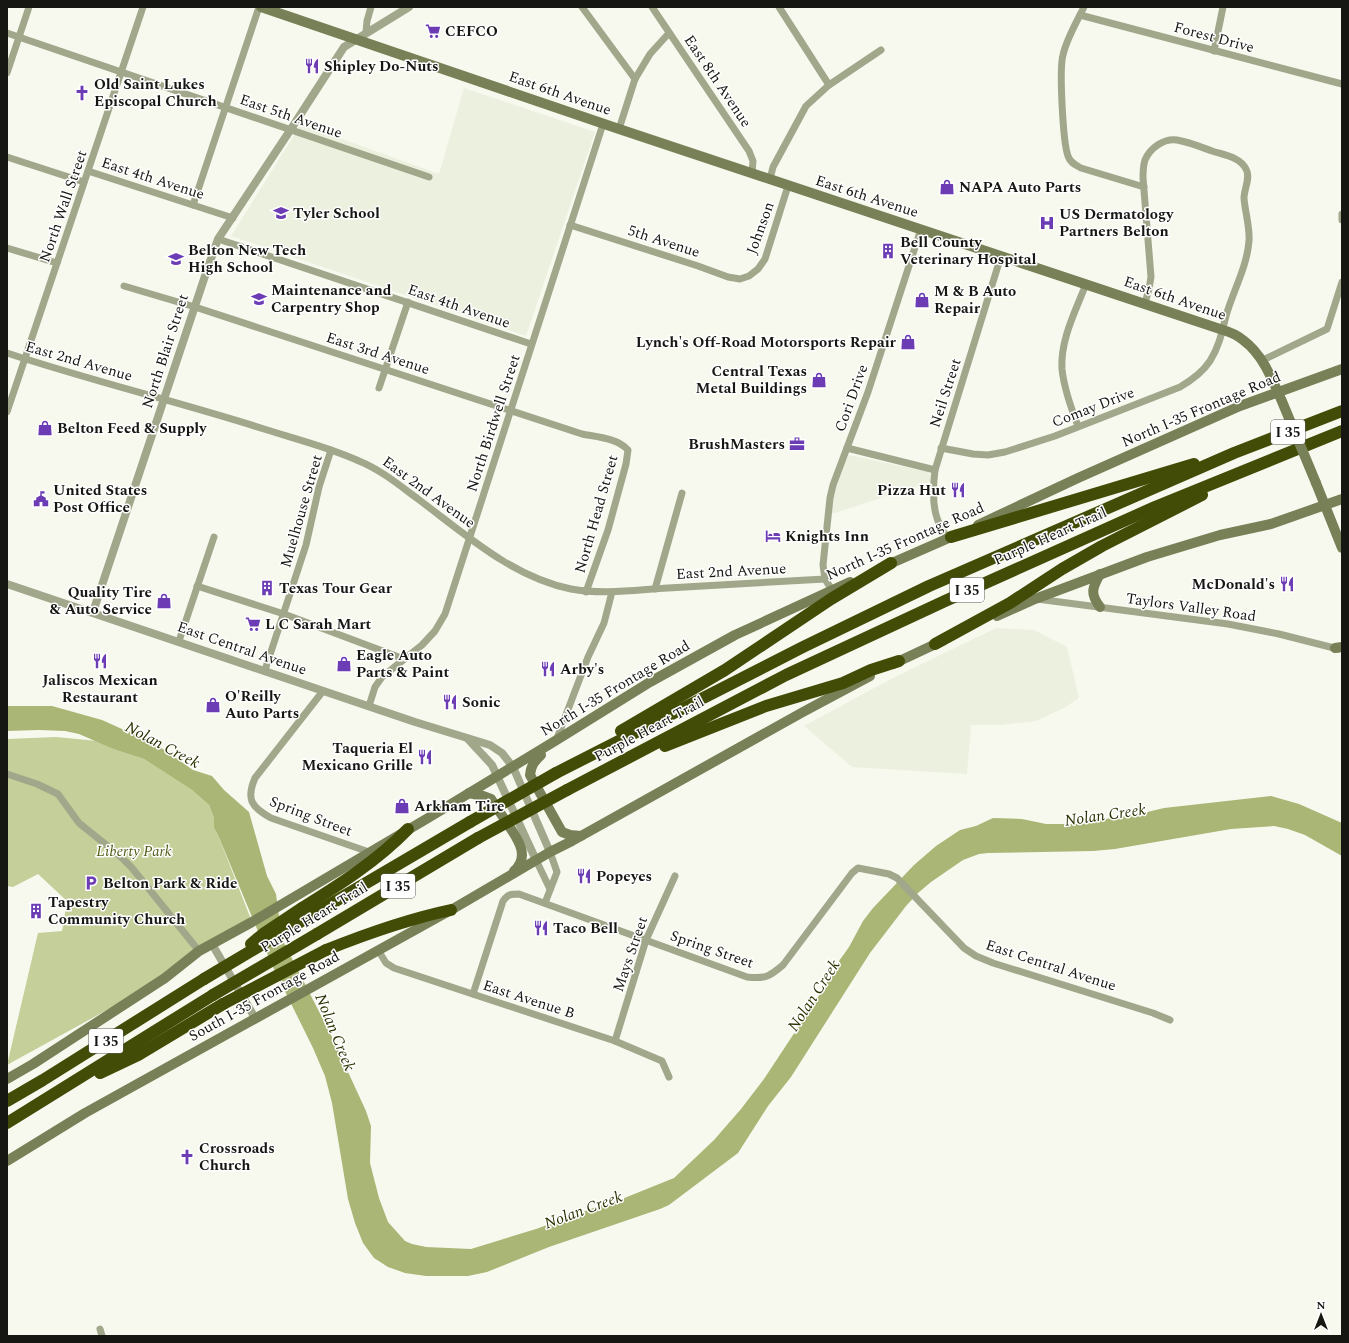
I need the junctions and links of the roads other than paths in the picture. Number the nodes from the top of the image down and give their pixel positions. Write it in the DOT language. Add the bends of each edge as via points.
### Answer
graph roads {
  1 [pos="29,7"];
  2 [pos="143,7"];
  3 [pos="260,7"];
  4 [pos="371,7"];
  5 [pos="409,7"];
  6 [pos="582,7"];
  7 [pos="652,7"];
  8 [pos="779,7"];
  9 [pos="1084,7"];
  10 [pos="1223,7"];
  11 [pos="1080,15"];
  12 [pos="366,32"];
  13 [pos="7,33"];
  14 [pos="669,33"];
  15 [pos="19,38"];
  16 [pos="355,39"];
  17 [pos="881,50"];
  18 [pos="1214,51"];
  19 [pos="121,71"];
  20 [pos="7,74"];
  21 [pos="635,78"];
  22 [pos="1342,84"];
  23 [pos="829,85"];
  24 [pos="226,107"];
  25 [pos="603,124"];
  26 [pos="619,129"];
  27 [pos="291,130"];
  28 [pos="7,157"];
  29 [pos="88,171"];
  30 [pos="752,173"];
  31 [pos="429,177"];
  32 [pos="770,179"];
  33 [pos="84,182"];
  34 [pos="788,186"];
  35 [pos="1144,187"];
  36 [pos="193,205"];
  37 [pos="1342,214"];
  38 [pos="233,218"];
  39 [pos="1342,220"];
  40 [pos="570,225"];
  41 [pos="921,229"];
  42 [pos="218,239"];
  43 [pos="7,248"];
  44 [pos="1001,256"];
  45 [pos="57,263"];
  46 [pos="749,276"];
  47 [pos="1342,282"];
  48 [pos="1086,284"];
  49 [pos="124,286"];
  50 [pos="408,302"];
  51 [pos="1145,303"];
  52 [pos="195,307"];
  53 [pos="1223,330"];
  54 [pos="531,344"];
  55 [pos="7,353"];
  56 [pos="25,359"];
  57 [pos="1261,361"];
  58 [pos="385,369"];
  59 [pos="1342,369"];
  60 [pos="379,388"];
  61 [pos="1279,395"];
  62 [pos="164,399"];
  63 [pos="510,411"];
  64 [pos="1342,411"];
  65 [pos="7,412"];
  66 [pos="1078,426"];
  67 [pos="1342,431"];
  68 [pos="623,445"];
  69 [pos="847,448"];
  70 [pos="941,448"];
  71 [pos="331,450"];
  72 [pos="1234,453"];
  73 [pos="1263,463"];
  74 [pos="935,470"];
  75 [pos="682,493"];
  76 [pos="1342,499"];
  77 [pos="1324,506"];
  78 [pos="214,537"];
  79 [pos="470,538"];
  80 [pos="949,538"];
  81 [pos="1342,548"];
  82 [pos="891,563"];
  83 [pos="1100,574"];
  84 [pos="825,578"];
  85 [pos="7,584"];
  86 [pos="197,586"];
  87 [pos="656,588"];
  88 [pos="832,590"];
  89 [pos="586,592"];
  90 [pos="612,592"];
  91 [pos="1035,599"];
  92 [pos="1100,608"];
  93 [pos="93,612"];
  94 [pos="284,614"];
  95 [pos="179,641"];
  96 [pos="935,644"];
  97 [pos="1340,648"];
  98 [pos="404,659"];
  99 [pos="899,661"];
  100 [pos="264,670"];
  101 [pos="323,691"];
  102 [pos="369,706"];
  103 [pos="468,739"];
  104 [pos="556,741"];
  105 [pos="583,758"];
  106 [pos="513,767"];
  107 [pos="603,771"];
  108 [pos="7,774"];
  109 [pos="498,776"];
  110 [pos="469,793"];
  111 [pos="408,829"];
  112 [pos="581,836"];
  113 [pos="369,852"];
  114 [pos="550,852"];
  115 [pos="536,860"];
  116 [pos="858,868"];
  117 [pos="675,876"];
  118 [pos="496,884"];
  119 [pos="550,889"];
  120 [pos="545,903"];
  121 [pos="451,910"];
  122 [pos="306,912"];
  123 [pos="646,940"];
  124 [pos="212,944"];
  125 [pos="378,950"];
  126 [pos="200,951"];
  127 [pos="473,994"];
  128 [pos="255,1018"];
  129 [pos="1170,1020"];
  130 [pos="615,1041"];
  131 [pos="669,1077"];
  132 [pos="7,1078"];
  133 [pos="7,1101"];
  134 [pos="12,1120"];
  135 [pos="7,1161"];
  1 -- 15 [label="street"];
  2 -- 19 [label="street, North Wall Street"];
  3 -- 16 [label="main road, East 6th Avenue"];
  3 -- 24 [label="street"];
  4 -- 12 [label="street"];
  5 -- 12 [label="street, North Blair Street"];
  6 -- 21 [label="street"];
  7 -- 14 [label="street, East 8th Avenue"];
  8 -- 23 [label="street"];
  9 -- 11 [label="street"];
  10 -- 18 [label="street"];
  11 -- 18 [label="street, Forest Drive"];
  11 -- 35 [label="street" via="1061,65 1068,158 1081,168"];
  12 -- 16 [label="street, North Blair Street"];
  13 -- 15 [label="street, East 5th Avenue"];
  14 -- 21 [label="street" via="650,54"];
  14 -- 30 [label="street, East 8th Avenue" via="749,151 753,161"];
  15 -- 19 [label="street, East 5th Avenue"];
  15 -- 20 [label="street"];
  16 -- 25 [label="main road, East 6th Avenue"];
  16 -- 27 [label="street, North Blair Street" via="344,47"];
  17 -- 23 [label="street"];
  18 -- 22 [label="street, Forest Drive"];
  19 -- 24 [label="street, East 5th Avenue"];
  19 -- 29 [label="street, North Wall Street"];
  21 -- 26 [label="street"];
  23 -- 32 [label="street" via="806,106"];
  24 -- 27 [label="street, East 5th Avenue"];
  24 -- 36 [label="street"];
  25 -- 26 [label="main road, East 6th Avenue"];
  25 -- 40 [label="street, North Birdwell Street"];
  26 -- 30 [label="main road, East 6th Avenue"];
  27 -- 31 [label="street, East 5th Avenue"];
  27 -- 38 [label="street, North Blair Street"];
  28 -- 33 [label="street, East 4th Avenue"];
  29 -- 33 [label="street, North Wall Street"];
  29 -- 36 [label="street, East 4th Avenue"];
  30 -- 32 [label="main road, East 6th Avenue"];
  32 -- 34 [label="main road, East 6th Avenue"];
  33 -- 45 [label="street, North Wall Street"];
  34 -- 41 [label="main road, East 6th Avenue"];
  34 -- 46 [label="street, Johnson" via="765,258 758,270"];
  35 -- 51 [label="street, Comay Drive" via="1152,277"];
  35 -- 53 [label="street, Comay Drive" via="1145,160 1156,147 1165,142 1177,140 1205,148 1239,161 1246,169 1248,176 1244,195 1249,248"];
  36 -- 38 [label="street, East 4th Avenue"];
  37 -- 39 [label="street"];
  38 -- 42 [label="street, North Blair Street"];
  40 -- 46 [label="street, 5th Avenue" via="728,277 740,279"];
  40 -- 54 [label="street, North Birdwell Street"];
  41 -- 44 [label="main road, East 6th Avenue"];
  41 -- 69 [label="street, Cori Drive"];
  42 -- 50 [label="street, East 4th Avenue"];
  42 -- 52 [label="street, North Blair Street"];
  43 -- 45 [label="street"];
  44 -- 48 [label="main road, East 6th Avenue"];
  44 -- 70 [label="street, Neil Street"];
  45 -- 56 [label="street, North Wall Street"];
  47 -- 57 [label="street" via="1327,329"];
  48 -- 51 [label="main road, East 6th Avenue"];
  48 -- 66 [label="street" via="1072,319 1062,358 1064,380"];
  49 -- 52 [label="street, East 3rd Avenue"];
  50 -- 54 [label="street, East 4th Avenue"];
  50 -- 58 [label="street"];
  51 -- 53 [label="main road, East 6th Avenue"];
  52 -- 58 [label="street, East 3rd Avenue"];
  52 -- 62 [label="street, North Blair Street"];
  53 -- 57 [label="main road, East 6th Avenue" via="1243,340"];
  53 -- 66 [label="street, Comay Drive" via="1216,350 1194,379 1180,387"];
  54 -- 63 [label="street, North Birdwell Street"];
  55 -- 56 [label="street, East 2nd Avenue"];
  56 -- 62 [label="street, East 2nd Avenue"];
  56 -- 65 [label="street, North Wall Street"];
  57 -- 61 [label="main road, East 6th Avenue"];
  58 -- 60 [label="street"];
  58 -- 63 [label="street, East 3rd Avenue"];
  59 -- 61 [label="main road, North I-35 Frontage Road"];
  61 -- 77 [label="main road, East 6th Avenue, bridge"];
  61 -- 80 [label="main road, North I-35 Frontage Road" via="1240,406"];
  62 -- 71 [label="street, East 2nd Avenue"];
  62 -- 93 [label="street, North Blair Street"];
  63 -- 68 [label="street, East 3rd Avenue"];
  63 -- 79 [label="street, North Birdwell Street"];
  64 -- 72 [label="highway, Purple Heart Trail / I 35"];
  66 -- 70 [label="street, Comay Drive" via="1025,447 988,455"];
  67 -- 73 [label="highway, Purple Heart Trail / I 35"];
  68 -- 89 [label="street, North Head Street" via="628,450 626,464 608,530"];
  69 -- 74 [label="street"];
  69 -- 84 [label="street, Cori Drive" via="830,498 823,565"];
  70 -- 74 [label="street, Neil Street"];
  71 -- 79 [label="street, East 2nd Avenue" via="375,468"];
  71 -- 94 [label="street, Muelhouse Street" via="319,487 306,545"];
  72 -- 80 [label="highway"];
  72 -- 105 [label="highway, Purple Heart Trail / I 35" via="929,586"];
  73 -- 96 [label="highway" via="1095,549 1010,602"];
  73 -- 107 [label="highway, Purple Heart Trail / I 35" via="1155,507 944,601 786,676"];
  74 -- 80 [label="street, Neil Street" via="933,498 937,518"];
  75 -- 87 [label="street"];
  76 -- 77 [label="main road"];
  77 -- 81 [label="main road, East 6th Avenue"];
  77 -- 83 [label="main road" via="1271,524 1173,548"];
  78 -- 86 [label="street"];
  79 -- 89 [label="street, East 2nd Avenue" via="506,563 529,575"];
  79 -- 98 [label="street, North Birdwell Street" via="445,614 435,631"];
  80 -- 82 [label="main road, North I-35 Frontage Road"];
  82 -- 88 [label="main road, North I-35 Frontage Road"];
  82 -- 105 [label="highway" via="831,599 713,678 625,728"];
  83 -- 91 [label="main road"];
  83 -- 92 [label="main road" via="1092,593"];
  84 -- 87 [label="street, East 2nd Avenue"];
  84 -- 88 [label="street"];
  85 -- 93 [label="street, East Central Avenue"];
  86 -- 94 [label="street"];
  86 -- 95 [label="street"];
  87 -- 90 [label="street, East 2nd Avenue"];
  88 -- 104 [label="main road, North I-35 Frontage Road" via="718,644 650,682"];
  89 -- 90 [label="street, East 2nd Avenue"];
  90 -- 104 [label="street" via="604,623 588,657"];
  91 -- 92 [label="street, Taylors Valley Road"];
  91 -- 96 [label="main road"];
  92 -- 97 [label="street, Taylors Valley Road" via="1228,624"];
  93 -- 95 [label="street, East Central Avenue"];
  94 -- 98 [label="street"];
  94 -- 100 [label="street, Muelhouse Street"];
  95 -- 100 [label="street, East Central Avenue"];
  96 -- 99 [label="main road"];
  98 -- 102 [label="street, North Birdwell Street" via="382,677 375,687"];
  99 -- 107 [label="highway" via="843,683 756,710"];
  99 -- 112 [label="main road"];
  100 -- 101 [label="street, East Central Avenue"];
  101 -- 102 [label="street, East Central Avenue"];
  101 -- 113 [label="street, Spring Street" via="255,778 250,797 257,809 271,818"];
  102 -- 103 [label="street, East Central Avenue"];
  103 -- 106 [label="street, East Central Avenue" via="490,745"];
  103 -- 109 [label="street, East Central Avenue" via="485,756"];
  104 -- 106 [label="main road, North I-35 Frontage Road"];
  104 -- 112 [label="main road" via="533,762 530,775 562,832"];
  105 -- 122 [label="highway, Purple Heart Trail / I 35, bridge"];
  106 -- 109 [label="main road, North I-35 Frontage Road"];
  106 -- 114 [label="street, East Central Avenue"];
  107 -- 134 [label="highway, Purple Heart Trail / I 35, bridge" via="478,838 213,995"];
  108 -- 126 [label="street" via="58,794 80,823 132,868"];
  109 -- 110 [label="main road"];
  109 -- 115 [label="street, East Central Avenue"];
  110 -- 111 [label="main road"];
  110 -- 118 [label="main road" via="491,799 520,843 521,862"];
  111 -- 113 [label="main road"];
  111 -- 122 [label="highway" via="393,844"];
  112 -- 114 [label="main road"];
  113 -- 124 [label="main road"];
  114 -- 115 [label="main road"];
  114 -- 119 [label="street, East Central Avenue" via="557,872"];
  115 -- 118 [label="main road, South I-35 Frontage Road"];
  115 -- 119 [label="street, East Central Avenue"];
  116 -- 123 [label="street, Spring Street" via="782,965 772,974 760,978 747,977"];
  116 -- 129 [label="street, East Central Avenue" via="897,878 964,948 976,956"];
  117 -- 123 [label="street, Mays Street"];
  118 -- 121 [label="main road, South I-35 Frontage Road"];
  119 -- 120 [label="street, East Central Avenue"];
  120 -- 123 [label="street, Spring Street"];
  120 -- 127 [label="street, Spring Street" via="519,894 507,896 503,901"];
  121 -- 125 [label="main road, South I-35 Frontage Road"];
  121 -- 134 [label="highway, bridge" via="368,933 326,950 223,1004 138,1055 89,1078"];
  122 -- 133 [label="highway, I 35, bridge" via="263,934 207,977"];
  123 -- 130 [label="street, Mays Street"];
  124 -- 126 [label="main road"];
  124 -- 128 [label="street"];
  125 -- 127 [label="street, East Avenue B" via="386,963 394,968"];
  125 -- 128 [label="main road, South I-35 Frontage Road"];
  126 -- 132 [label="main road" via="165,978"];
  127 -- 130 [label="street, East Avenue B"];
  128 -- 135 [label="main road, South I-35 Frontage Road" via="85,1113"];
  130 -- 131 [label="street, East Avenue B" via="662,1061"];
}
